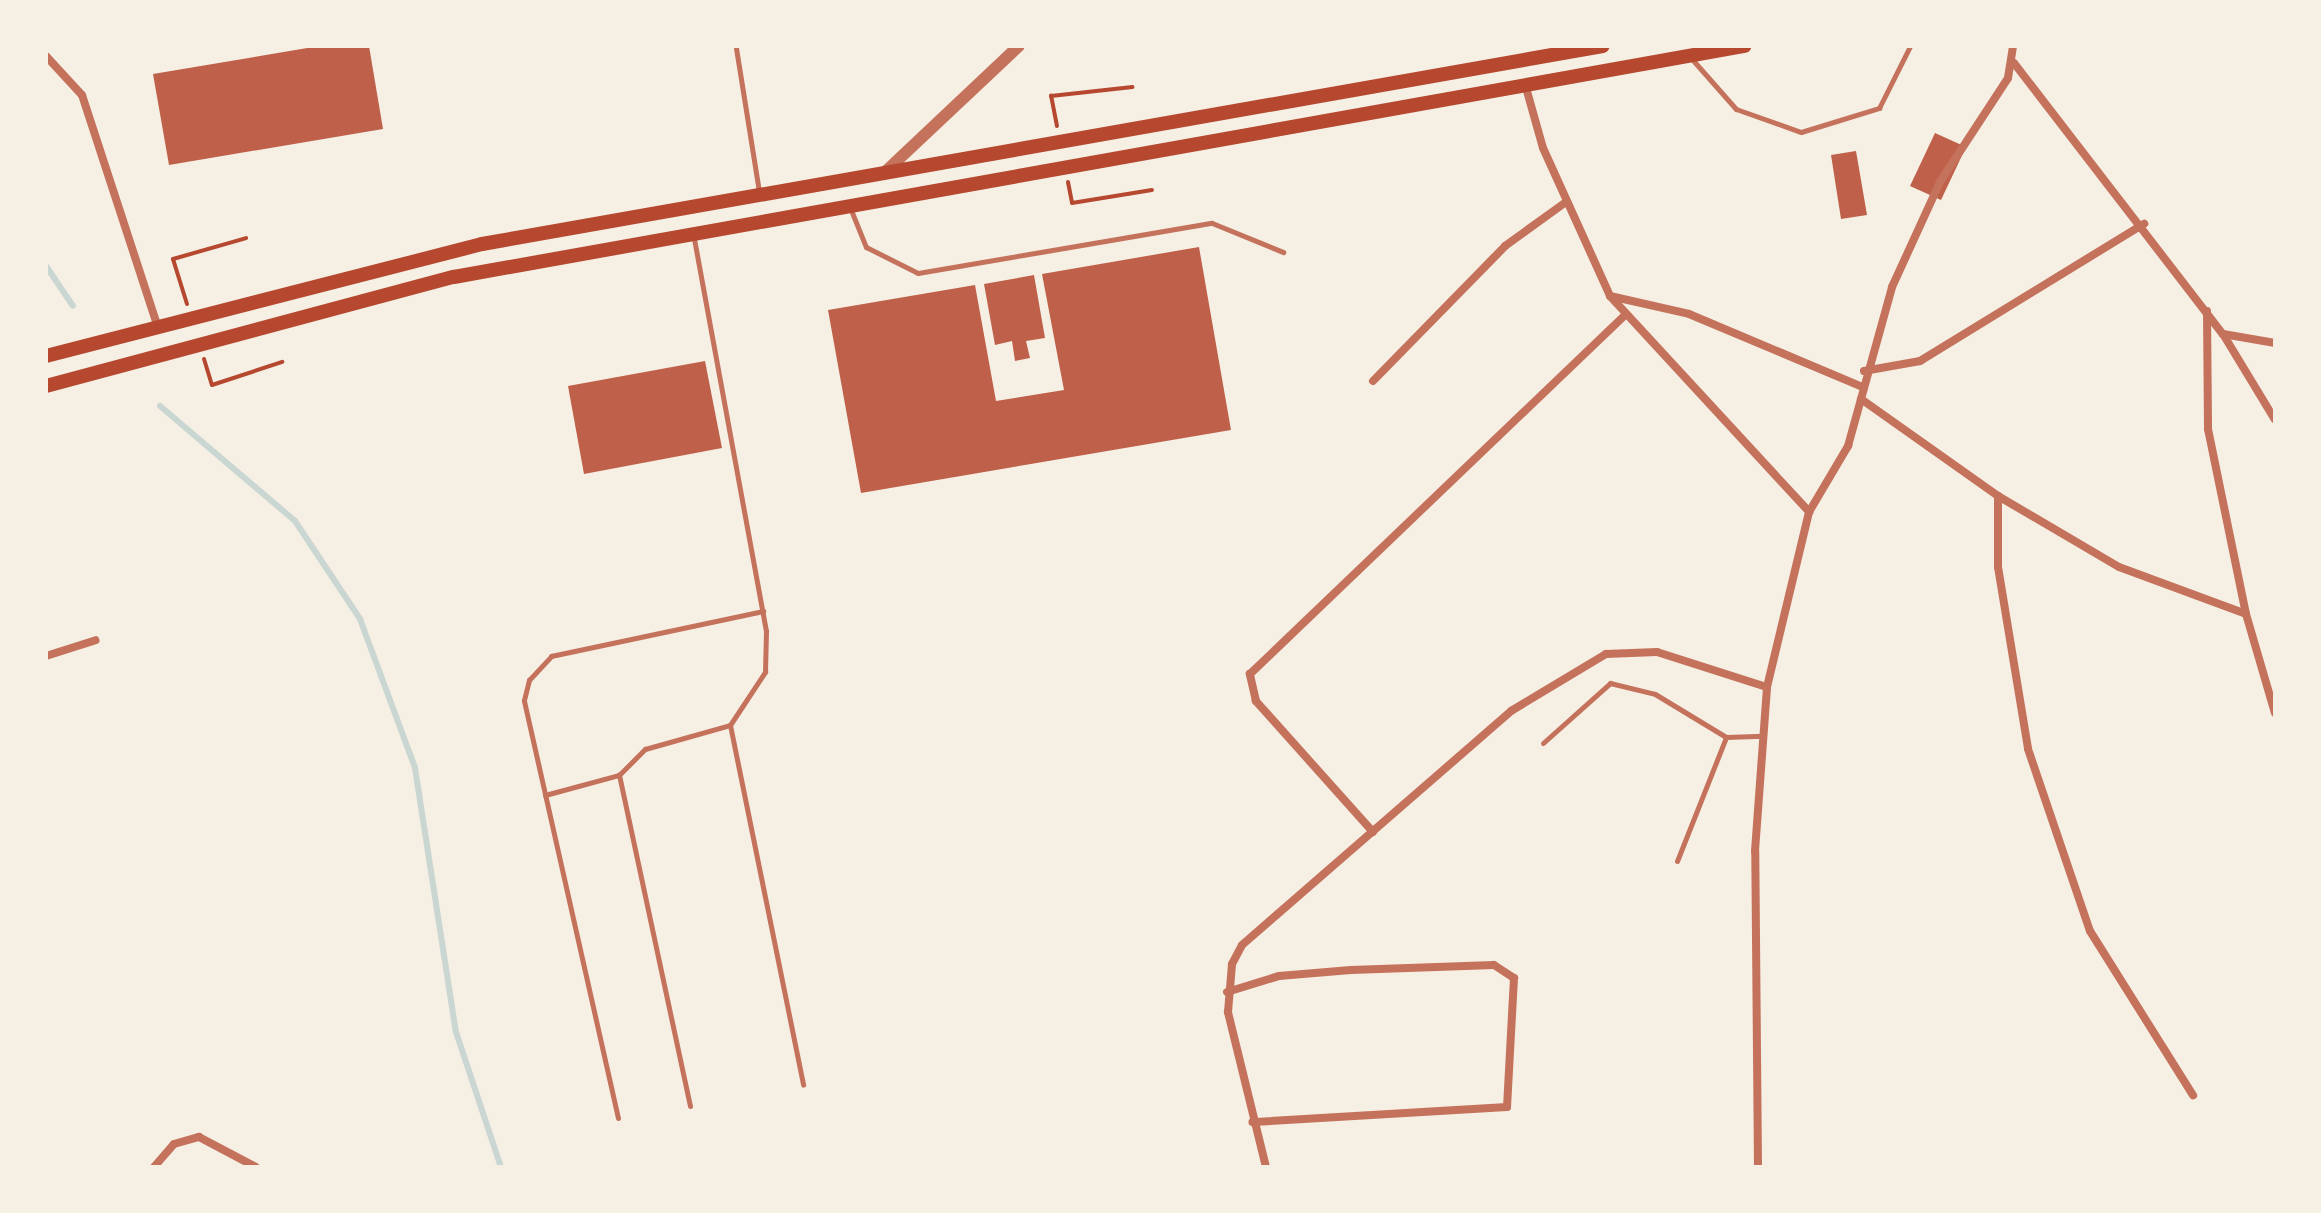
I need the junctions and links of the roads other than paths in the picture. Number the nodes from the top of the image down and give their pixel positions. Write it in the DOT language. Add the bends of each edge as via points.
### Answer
graph roads {
  1 [pos="1019,46"];
  2 [pos="1603,46"];
  3 [pos="1744,46"];
  4 [pos="1910,46"];
  5 [pos="2013,46"];
  6 [pos="736,48"];
  7 [pos="1688,54"];
  8 [pos="46,56"];
  9 [pos="2014,63"];
  10 [pos="1525,83"];
  11 [pos="884,173"];
  12 [pos="759,193"];
  13 [pos="1566,202"];
  14 [pos="850,205"];
  15 [pos="2144,224"];
  16 [pos="693,234"];
  17 [pos="1283,252"];
  18 [pos="1610,296"];
  19 [pos="2207,311"];
  20 [pos="1624,316"];
  21 [pos="158,327"];
  22 [pos="2223,334"];
  23 [pos="2275,343"];
  24 [pos="46,356"];
  25 [pos="1864,371"];
  26 [pos="1373,381"];
  27 [pos="46,386"];
  28 [pos="1860,386"];
  29 [pos="1861,399"];
  30 [pos="2275,420"];
  31 [pos="1998,496"];
  32 [pos="1809,512"];
  33 [pos="763,611"];
  34 [pos="2246,614"];
  35 [pos="96,640"];
  36 [pos="46,656"];
  37 [pos="1767,687"];
  38 [pos="2275,713"];
  39 [pos="730,725"];
  40 [pos="1763,736"];
  41 [pos="1726,737"];
  42 [pos="1543,743"];
  43 [pos="619,775"];
  44 [pos="545,795"];
  45 [pos="1373,832"];
  46 [pos="1677,861"];
  47 [pos="1227,992"];
  48 [pos="803,1085"];
  49 [pos="2193,1095"];
  50 [pos="690,1106"];
  51 [pos="618,1118"];
  52 [pos="1252,1122"];
  53 [pos="154,1167"];
  54 [pos="256,1167"];
  55 [pos="1266,1167"];
  56 [pos="1758,1167"];
  1 -- 11 [label="street"];
  2 -- 11 [label="main road"];
  3 -- 7 [label="main road"];
  4 -- 7 [label="lane" via="1879,108 1801,132 1736,109"];
  5 -- 9 [label="street"];
  6 -- 12 [label="lane"];
  7 -- 10 [label="main road"];
  8 -- 21 [label="street" via="82,95"];
  9 -- 15 [label="street"];
  9 -- 25 [label="street" via="1921,220"];
  10 -- 13 [label="street"];
  10 -- 14 [label="main road"];
  11 -- 12 [label="main road"];
  12 -- 21 [label="main road" via="341,275"];
  13 -- 18 [label="street"];
  13 -- 26 [label="street" via="1505,246"];
  14 -- 16 [label="main road"];
  14 -- 17 [label="lane" via="866,247 918,273 1212,223"];
  15 -- 19 [label="street"];
  15 -- 25 [label="street" via="1920,361"];
  16 -- 27 [label="main road" via="454,277"];
  16 -- 33 [label="lane"];
  18 -- 20 [label="street"];
  18 -- 28 [label="street" via="1681,312"];
  19 -- 22 [label="street"];
  19 -- 34 [label="street" via="2204,403"];
  20 -- 32 [label="street"];
  20 -- 45 [label="street" via="1250,674 1256,701"];
  21 -- 24 [label="main road"];
  22 -- 23 [label="street"];
  22 -- 30 [label="street"];
  25 -- 28 [label="street"];
  28 -- 29 [label="street"];
  29 -- 31 [label="street"];
  29 -- 32 [label="street" via="1843,459"];
  31 -- 34 [label="street" via="2133,574"];
  31 -- 49 [label="street" via="2000,584 2028,749 2090,931"];
  32 -- 37 [label="street"];
  33 -- 39 [label="lane" via="765,672"];
  33 -- 44 [label="lane" via="551,656 536,667 524,700"];
  34 -- 38 [label="street"];
  35 -- 36 [label="street"];
  37 -- 40 [label="street"];
  37 -- 45 [label="street" via="1657,652 1606,654 1511,711"];
  39 -- 43 [label="lane" via="645,749"];
  39 -- 48 [label="lane"];
  40 -- 41 [label="lane"];
  40 -- 56 [label="street" via="1755,851"];
  41 -- 42 [label="lane" via="1655,694 1610,683"];
  41 -- 46 [label="lane"];
  43 -- 44 [label="lane"];
  43 -- 50 [label="lane"];
  44 -- 51 [label="lane"];
  45 -- 47 [label="street" via="1242,945"];
  47 -- 52 [label="street"];
  47 -- 52 [label="street" via="1279,976 1351,970 1494,965 1513,970 1507,1107"];
  52 -- 55 [label="street"];
  53 -- 54 [label="street" via="174,1144 199,1137"];
}
